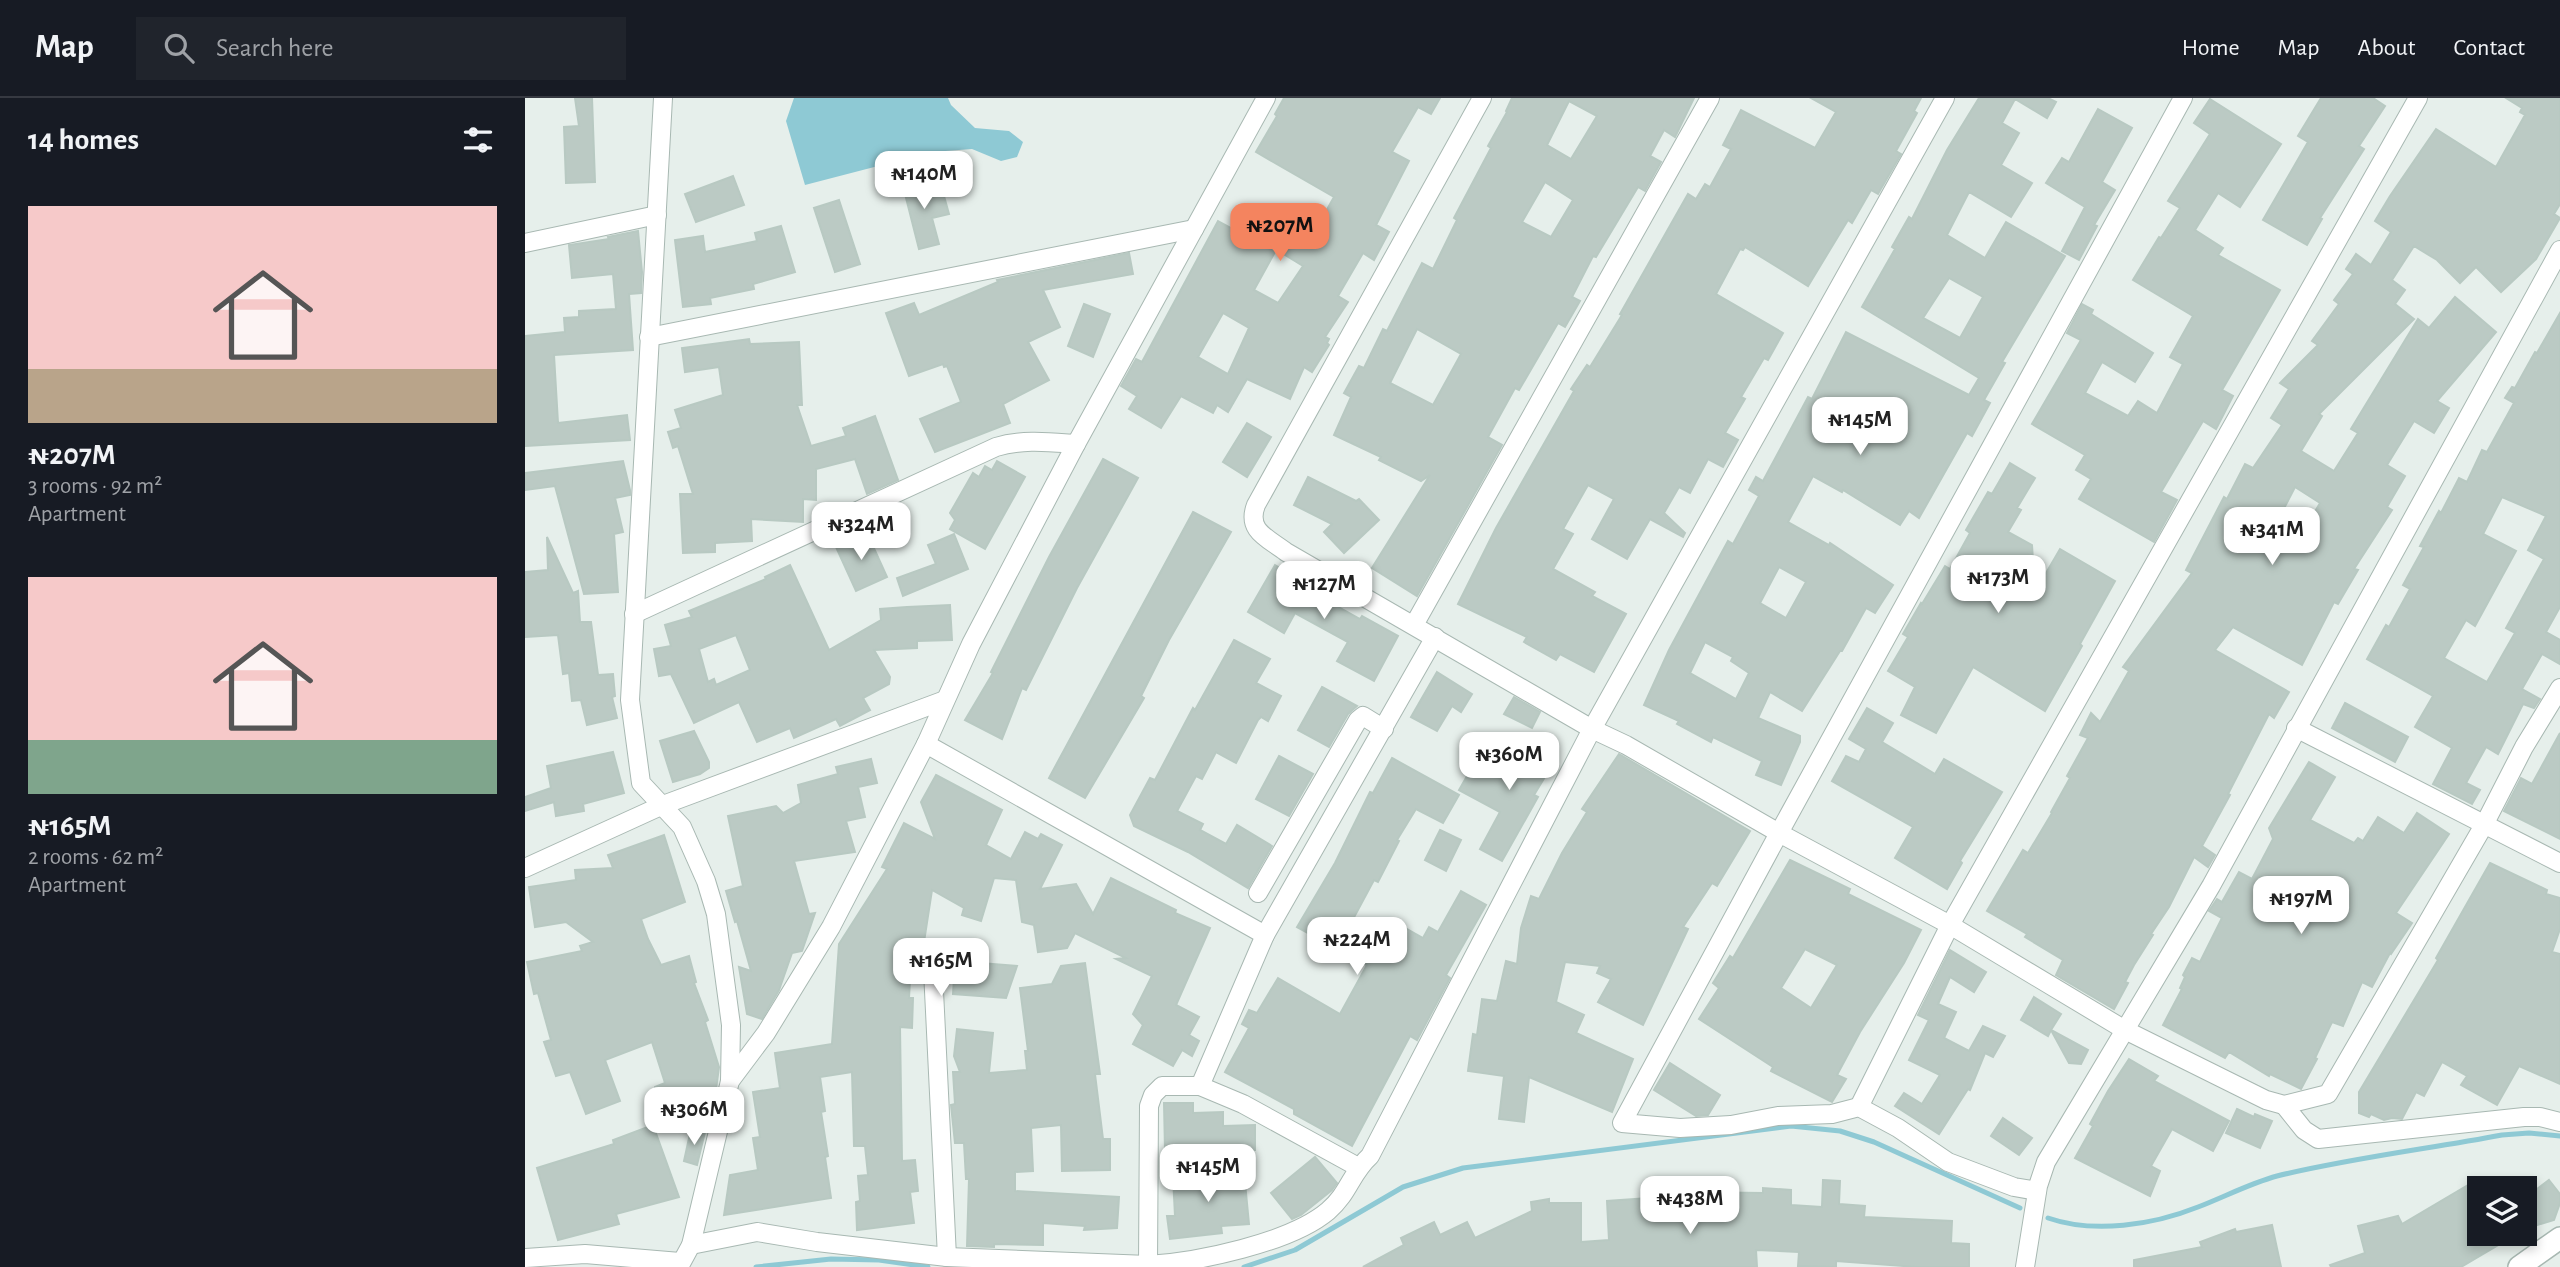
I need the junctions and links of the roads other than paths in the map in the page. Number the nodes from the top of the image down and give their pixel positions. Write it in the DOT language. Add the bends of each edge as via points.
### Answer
graph roads {
  1 [pos="663,98"];
  2 [pos="1266,98"];
  3 [pos="1482,98"];
  4 [pos="1710,98"];
  5 [pos="1945,98"];
  6 [pos="2183,98"];
  7 [pos="2418,98"];
  8 [pos="657,215"];
  9 [pos="1194,229"];
  10 [pos="525,243"];
  11 [pos="2560,250"];
  12 [pos="649,337"];
  13 [pos="1076,443"];
  14 [pos="634,614"];
  15 [pos="1414,625"];
  16 [pos="1435,637"];
  17 [pos="2560,688"];
  18 [pos="946,700"];
  19 [pos="2296,728"];
  20 [pos="1384,729"];
  21 [pos="1592,729"];
  22 [pos="926,744"];
  23 [pos="663,805"];
  24 [pos="2484,825"];
  25 [pos="1779,833"];
  26 [pos="2560,863"];
  27 [pos="525,868"];
  28 [pos="1258,893"];
  29 [pos="1950,925"];
  30 [pos="1265,935"];
  31 [pos="932,950"];
  32 [pos="2125,1030"];
  33 [pos="730,1081"];
  34 [pos="1201,1086"];
  35 [pos="2284,1105"];
  36 [pos="1859,1107"];
  37 [pos="2560,1122"];
  38 [pos="1358,1167"];
  39 [pos="2037,1191"];
  40 [pos="2560,1238"];
  41 [pos="691,1245"];
  42 [pos="525,1251"];
  43 [pos="947,1257"];
  44 [pos="525,1258"];
  45 [pos="680,1264"];
  46 [pos="1148,1265"];
  47 [pos="2025,1267"];
  48 [pos="2519,1267"];
  1 -- 8 [label="street"];
  2 -- 9 [label="street"];
  3 -- 15 [label="street" via="1251,517 1255,529 1286,552"];
  4 -- 15 [label="street"];
  5 -- 21 [label="street"];
  6 -- 25 [label="street"];
  7 -- 29 [label="street"];
  8 -- 10 [label="street"];
  8 -- 12 [label="street"];
  9 -- 12 [label="street"];
  9 -- 13 [label="street"];
  11 -- 19 [label="street"];
  12 -- 14 [label="street"];
  13 -- 14 [label="street" via="1033,440 996,447"];
  13 -- 18 [label="street"];
  14 -- 23 [label="street" via="630,700 641,783"];
  15 -- 16 [label="street"];
  16 -- 20 [label="street"];
  16 -- 21 [label="street"];
  17 -- 24 [label="street"];
  18 -- 22 [label="street"];
  18 -- 23 [label="street"];
  19 -- 24 [label="street"];
  19 -- 32 [label="street" via="2211,886"];
  20 -- 28 [label="street" via="1363,716 1358,720"];
  20 -- 30 [label="street"];
  21 -- 25 [label="street"];
  21 -- 38 [label="street" via="1370,1156"];
  22 -- 30 [label="street"];
  22 -- 33 [label="street" via="831,927 766,1033"];
  23 -- 27 [label="street"];
  23 -- 33 [label="street" via="682,827 716,914 731,1025"];
  24 -- 26 [label="street"];
  24 -- 35 [label="street" via="2328,1094"];
  25 -- 29 [label="street"];
  25 -- 36 [label="street" via="1622,1123 1681,1128 1731,1125"];
  29 -- 32 [label="street"];
  29 -- 36 [label="street"];
  30 -- 34 [label="street"];
  31 -- 43 [label="street"];
  32 -- 35 [label="street"];
  32 -- 39 [label="street" via="2046,1162"];
  33 -- 41 [label="street"];
  34 -- 38 [label="street"];
  34 -- 46 [label="street" via="1162,1086 1149,1106"];
  35 -- 37 [label="street" via="2304,1130 2318,1139 2523,1117"];
  36 -- 39 [label="street" via="1948,1161 2014,1187"];
  38 -- 46 [label="street" via="1346,1194 1301,1228 1272,1241 1173,1264"];
  39 -- 47 [label="street"];
  40 -- 48 [label="street"];
  41 -- 43 [label="street" via="757,1232"];
  41 -- 45 [label="street"];
  42 -- 44 [label="street"];
  43 -- 46 [label="street"];
  44 -- 45 [label="street" via="585,1254"];
}
